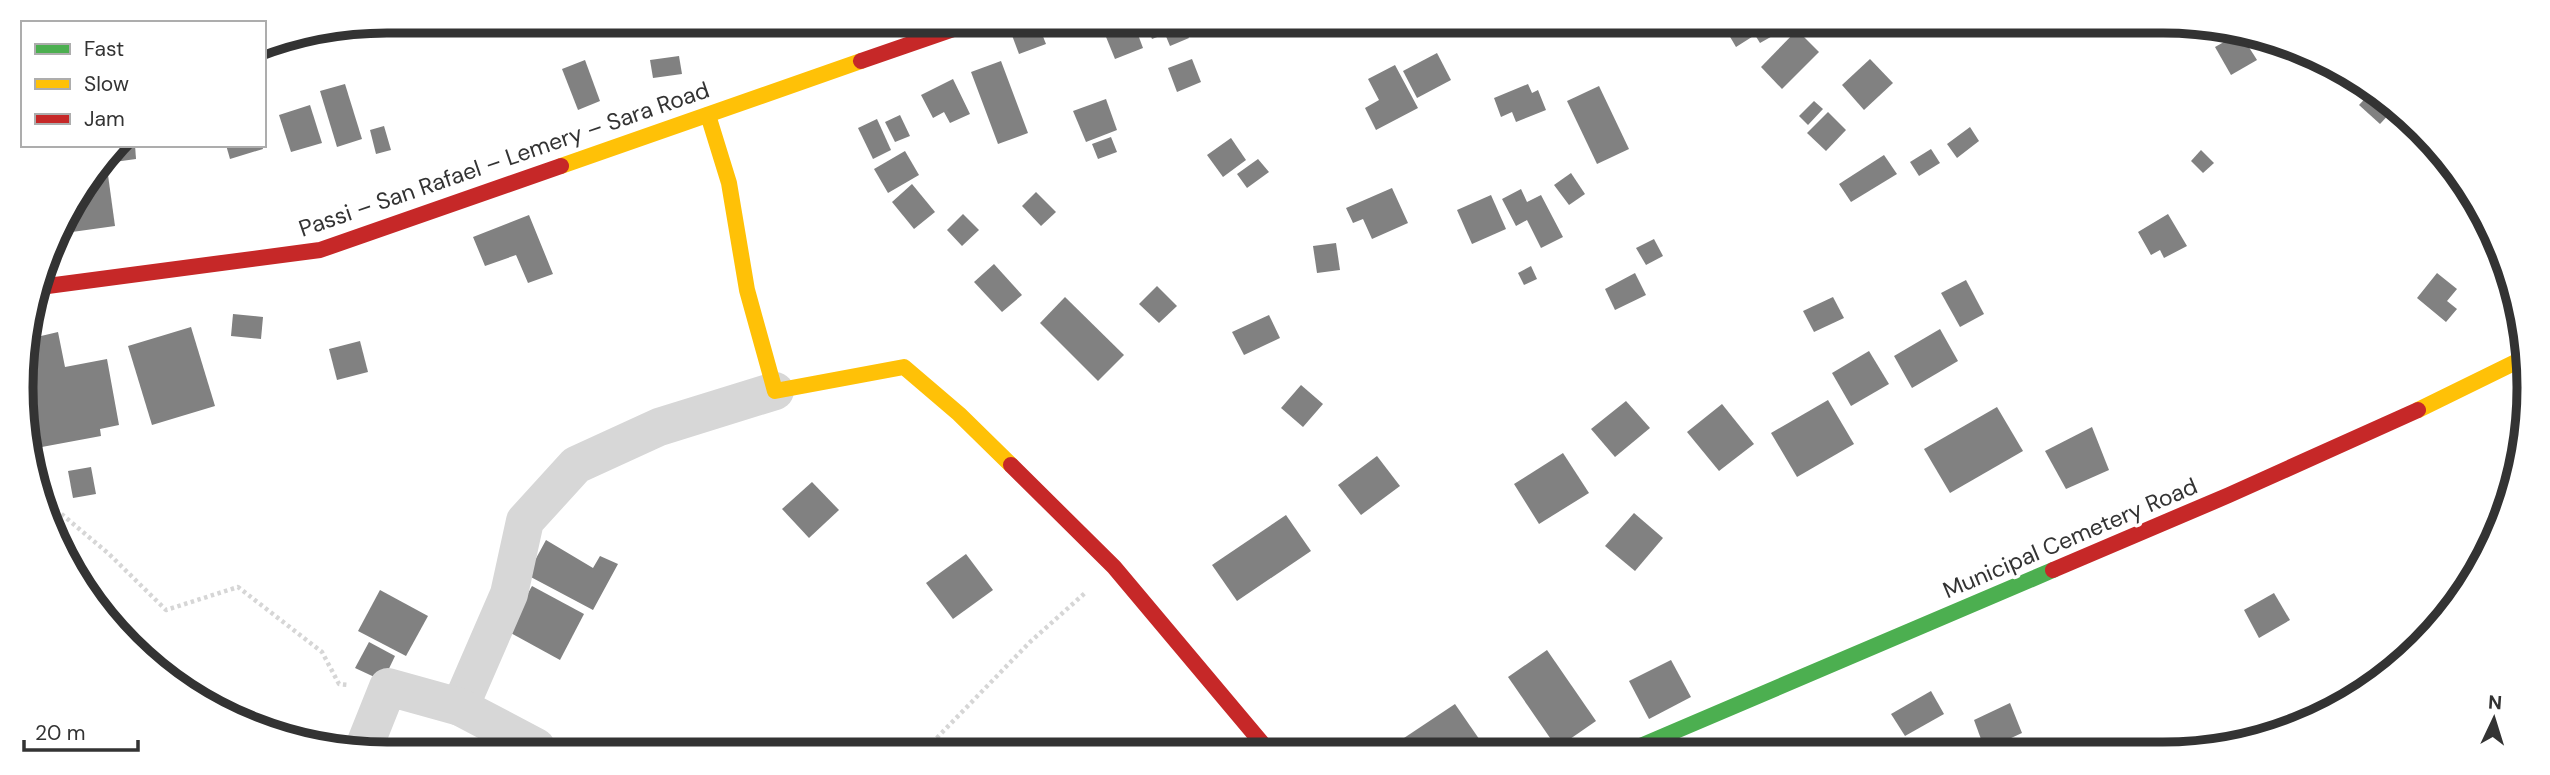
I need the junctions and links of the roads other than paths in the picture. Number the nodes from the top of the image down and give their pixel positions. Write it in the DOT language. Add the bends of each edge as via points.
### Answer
graph roads {
  1 [pos="942,33"];
  2 [pos="708,115"];
  3 [pos="48,286"];
  4 [pos="2516,362"];
  5 [pos="775,391"];
  6 [pos="460,706"];
  7 [pos="366,741"];
  8 [pos="527,742"];
  9 [pos="1261,742"];
  10 [pos="1650,742"];
  1 -- 2 [label="street, Passi – San Rafael – Lemery – Sara Road"];
  2 -- 3 [label="street, Passi – San Rafael – Lemery – Sara Road" via="320,250"];
  2 -- 5 [label="street" via="729,183 747,290"];
  4 -- 10 [label="street, Municipal Cemetery Road" via="2229,495"];
  5 -- 6 [label="street" via="659,427 576,465 525,521 509,594"];
  5 -- 9 [label="street" via="904,367 959,414 1114,567"];
  6 -- 7 [label="street" via="388,687"];
  6 -- 8 [label="street"];
}
